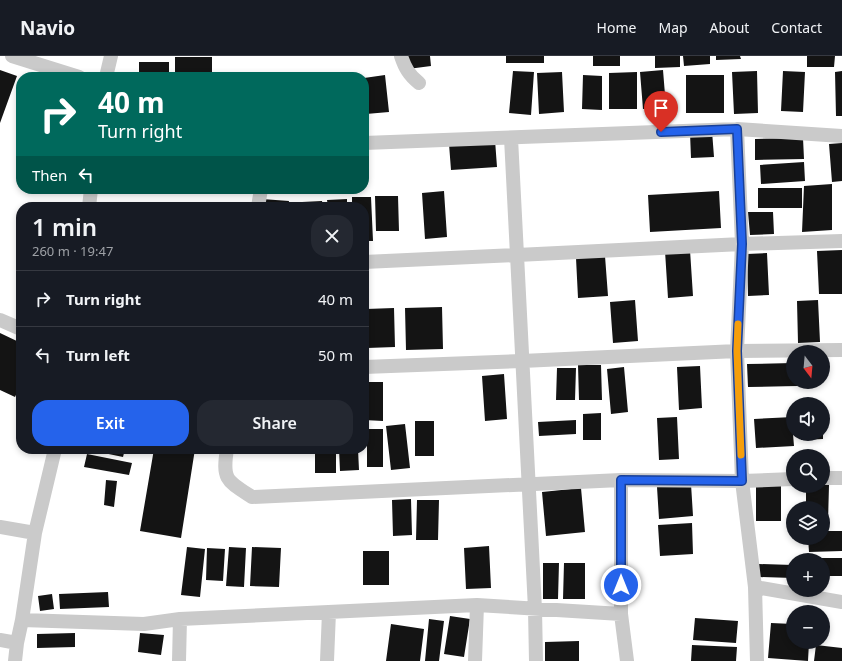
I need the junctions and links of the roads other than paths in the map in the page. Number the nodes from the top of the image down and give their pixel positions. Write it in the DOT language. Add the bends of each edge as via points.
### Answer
graph roads {
  1 [pos="12,56"];
  2 [pos="111,56"];
  3 [pos="401,56"];
  4 [pos="63,72"];
  5 [pos="107,72"];
  6 [pos="419,83"];
  7 [pos="737,129"];
  8 [pos="842,136"];
  9 [pos="511,138"];
  10 [pos="369,143"];
  11 [pos="842,241"];
  12 [pos="742,244"];
  13 [pos="517,255"];
  14 [pos="369,262"];
  15 [pos="0,320"];
  16 [pos="16,327"];
  17 [pos="842,350"];
  18 [pos="737,351"];
  19 [pos="522,361"];
  20 [pos="369,367"];
  21 [pos="54,454"];
  22 [pos="226,454"];
  23 [pos="830,478"];
  24 [pos="842,478"];
  25 [pos="786,479"];
  26 [pos="621,480"];
  27 [pos="742,481"];
  28 [pos="528,484"];
  29 [pos="0,526"];
  30 [pos="34,533"];
  31 [pos="755,588"];
  32 [pos="842,602"];
  33 [pos="478,605"];
  34 [pos="535,609"];
  35 [pos="328,612"];
  36 [pos="621,614"];
  37 [pos="180,619"];
  38 [pos="22,620"];
  39 [pos="0,640"];
  40 [pos="17,643"];
  41 [pos="15,661"];
  42 [pos="179,661"];
  43 [pos="327,661"];
  44 [pos="474,661"];
  45 [pos="536,661"];
  46 [pos="627,661"];
  47 [pos="757,661"];
  1 -- 4 [label="street"];
  2 -- 5 [label="street"];
  3 -- 6 [label="street" via="403,64"];
  7 -- 8 [label="street"];
  7 -- 9 [label="street"];
  7 -- 12 [label="street"];
  9 -- 10 [label="street"];
  9 -- 13 [label="street"];
  11 -- 12 [label="street"];
  12 -- 13 [label="street"];
  12 -- 18 [label="street"];
  13 -- 14 [label="street"];
  13 -- 19 [label="street"];
  15 -- 16 [label="street"];
  17 -- 18 [label="street"];
  18 -- 19 [label="street"];
  18 -- 27 [label="street"];
  19 -- 20 [label="street"];
  19 -- 28 [label="street"];
  21 -- 30 [label="street"];
  22 -- 28 [label="street" via="226,475 232,484 252,497"];
  23 -- 24 [label="street"];
  25 -- 27 [label="street"];
  26 -- 27 [label="street"];
  26 -- 28 [label="street"];
  26 -- 36 [label="street"];
  27 -- 31 [label="street"];
  28 -- 34 [label="street"];
  29 -- 30 [label="street"];
  30 -- 38 [label="street"];
  31 -- 32 [label="street"];
  31 -- 47 [label="street"];
  33 -- 34 [label="street"];
  33 -- 35 [label="street"];
  33 -- 44 [label="street"];
  34 -- 36 [label="street"];
  34 -- 45 [label="street"];
  35 -- 37 [label="street"];
  35 -- 43 [label="street"];
  36 -- 46 [label="street"];
  37 -- 38 [label="street" via="144,624"];
  37 -- 42 [label="street"];
  38 -- 40 [label="street"];
  39 -- 40 [label="street"];
  40 -- 41 [label="street"];
}
